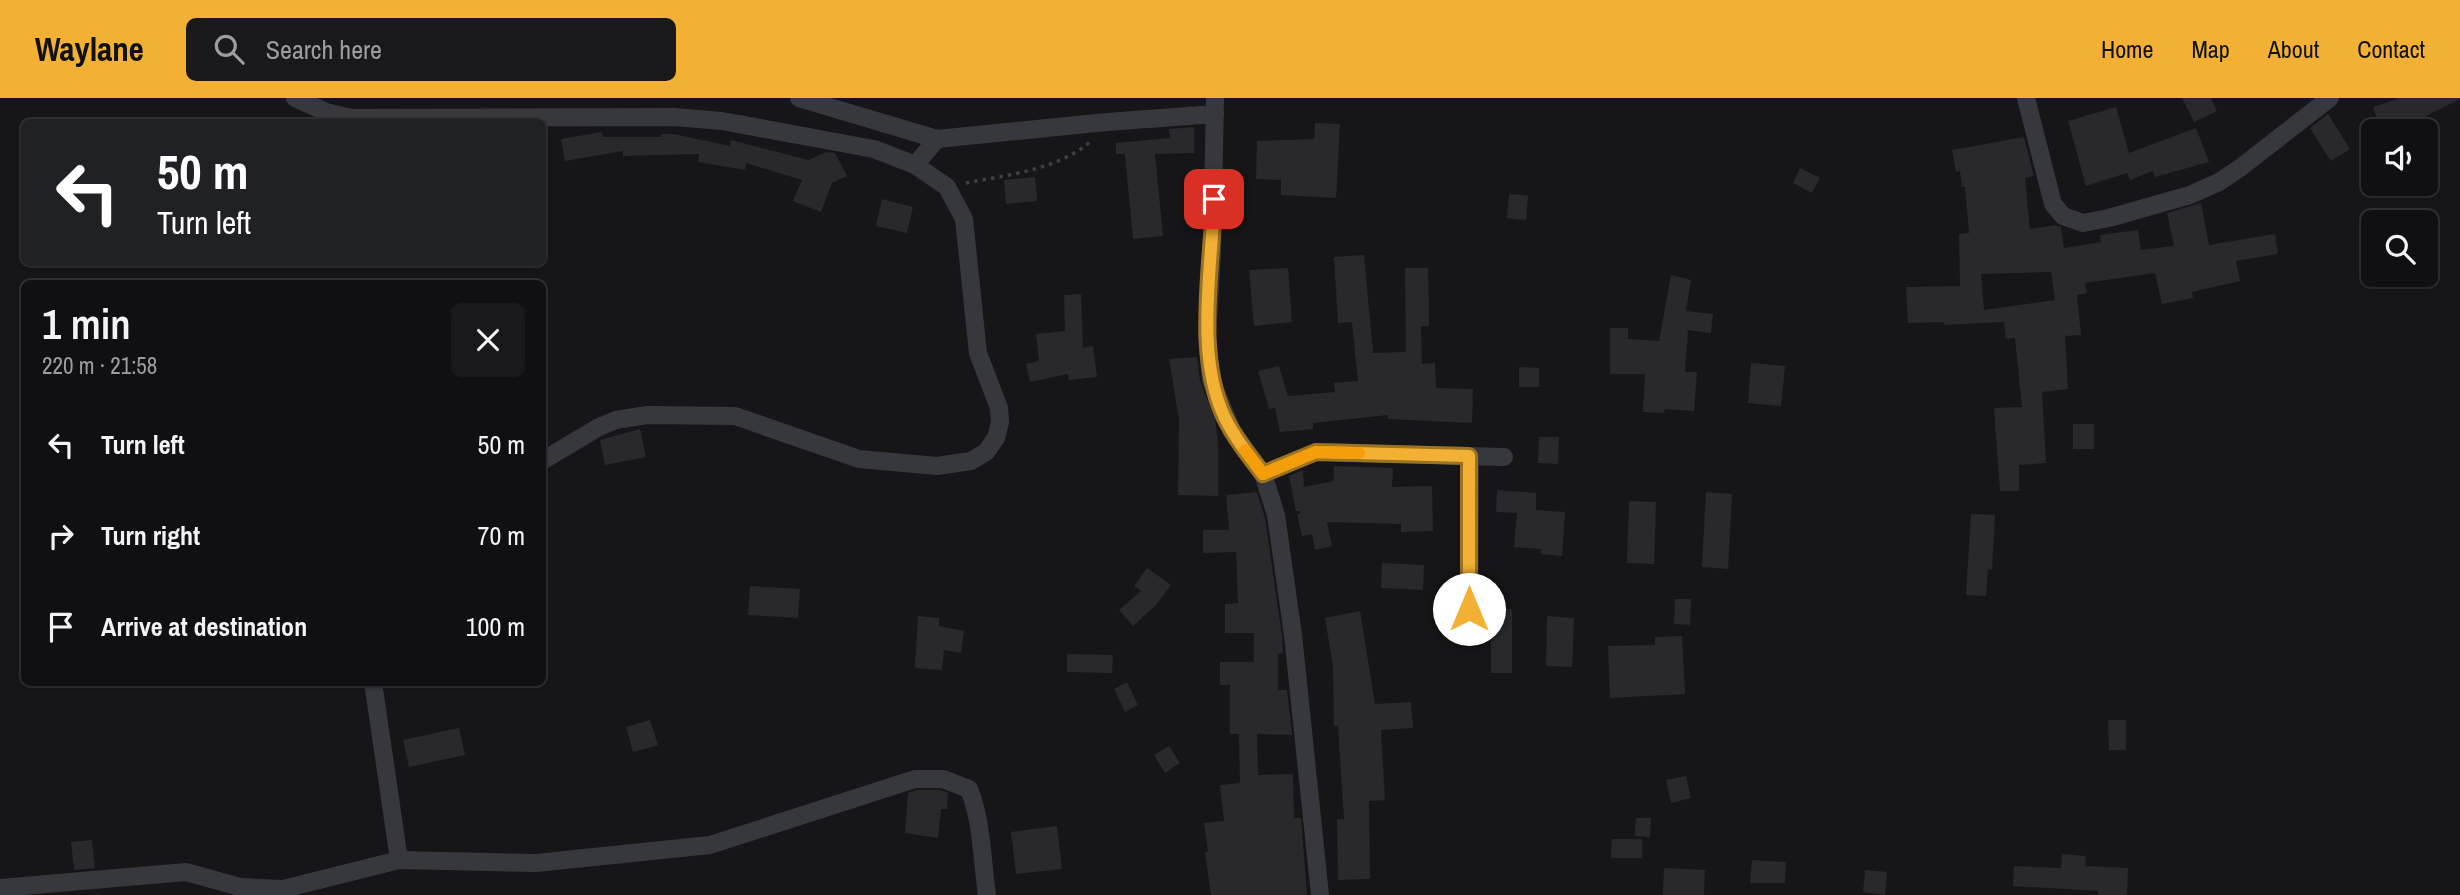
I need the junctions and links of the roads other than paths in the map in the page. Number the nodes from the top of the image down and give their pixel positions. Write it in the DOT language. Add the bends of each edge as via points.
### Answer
graph roads {
  1 [pos="295,98"];
  2 [pos="799,98"];
  3 [pos="2026,98"];
  4 [pos="2330,98"];
  5 [pos="1215,106"];
  6 [pos="937,139"];
  7 [pos="915,165"];
  8 [pos="1469,456"];
  9 [pos="1504,457"];
  10 [pos="546,459"];
  11 [pos="1263,474"];
  12 [pos="1469,609"];
  13 [pos="374,686"];
  14 [pos="399,860"];
  15 [pos="0,888"];
  16 [pos="987,895"];
  17 [pos="1320,895"];
  1 -- 7 [label="street" via="352,118 675,117 722,121 874,149"];
  2 -- 6 [label="street"];
  3 -- 4 [label="street" via="2053,204 2063,216 2083,223 2190,195 2219,182"];
  5 -- 6 [label="street"];
  5 -- 11 [label="street" via="1207,338 1211,380 1232,432"];
  6 -- 7 [label="street"];
  7 -- 10 [label="street" via="947,187 964,219 978,353 999,408 996,438 986,452 955,465 866,460 736,416 647,415 616,420"];
  8 -- 9 [label="street"];
  8 -- 11 [label="street" via="1316,452"];
  8 -- 12 [label="street"];
  11 -- 17 [label="street" via="1276,515 1291,621"];
  13 -- 14 [label="street"];
  14 -- 15 [label="street" via="283,889 240,887 186,872"];
  14 -- 16 [label="street" via="536,863 710,845 915,779 943,779 970,789 978,809"];
}
